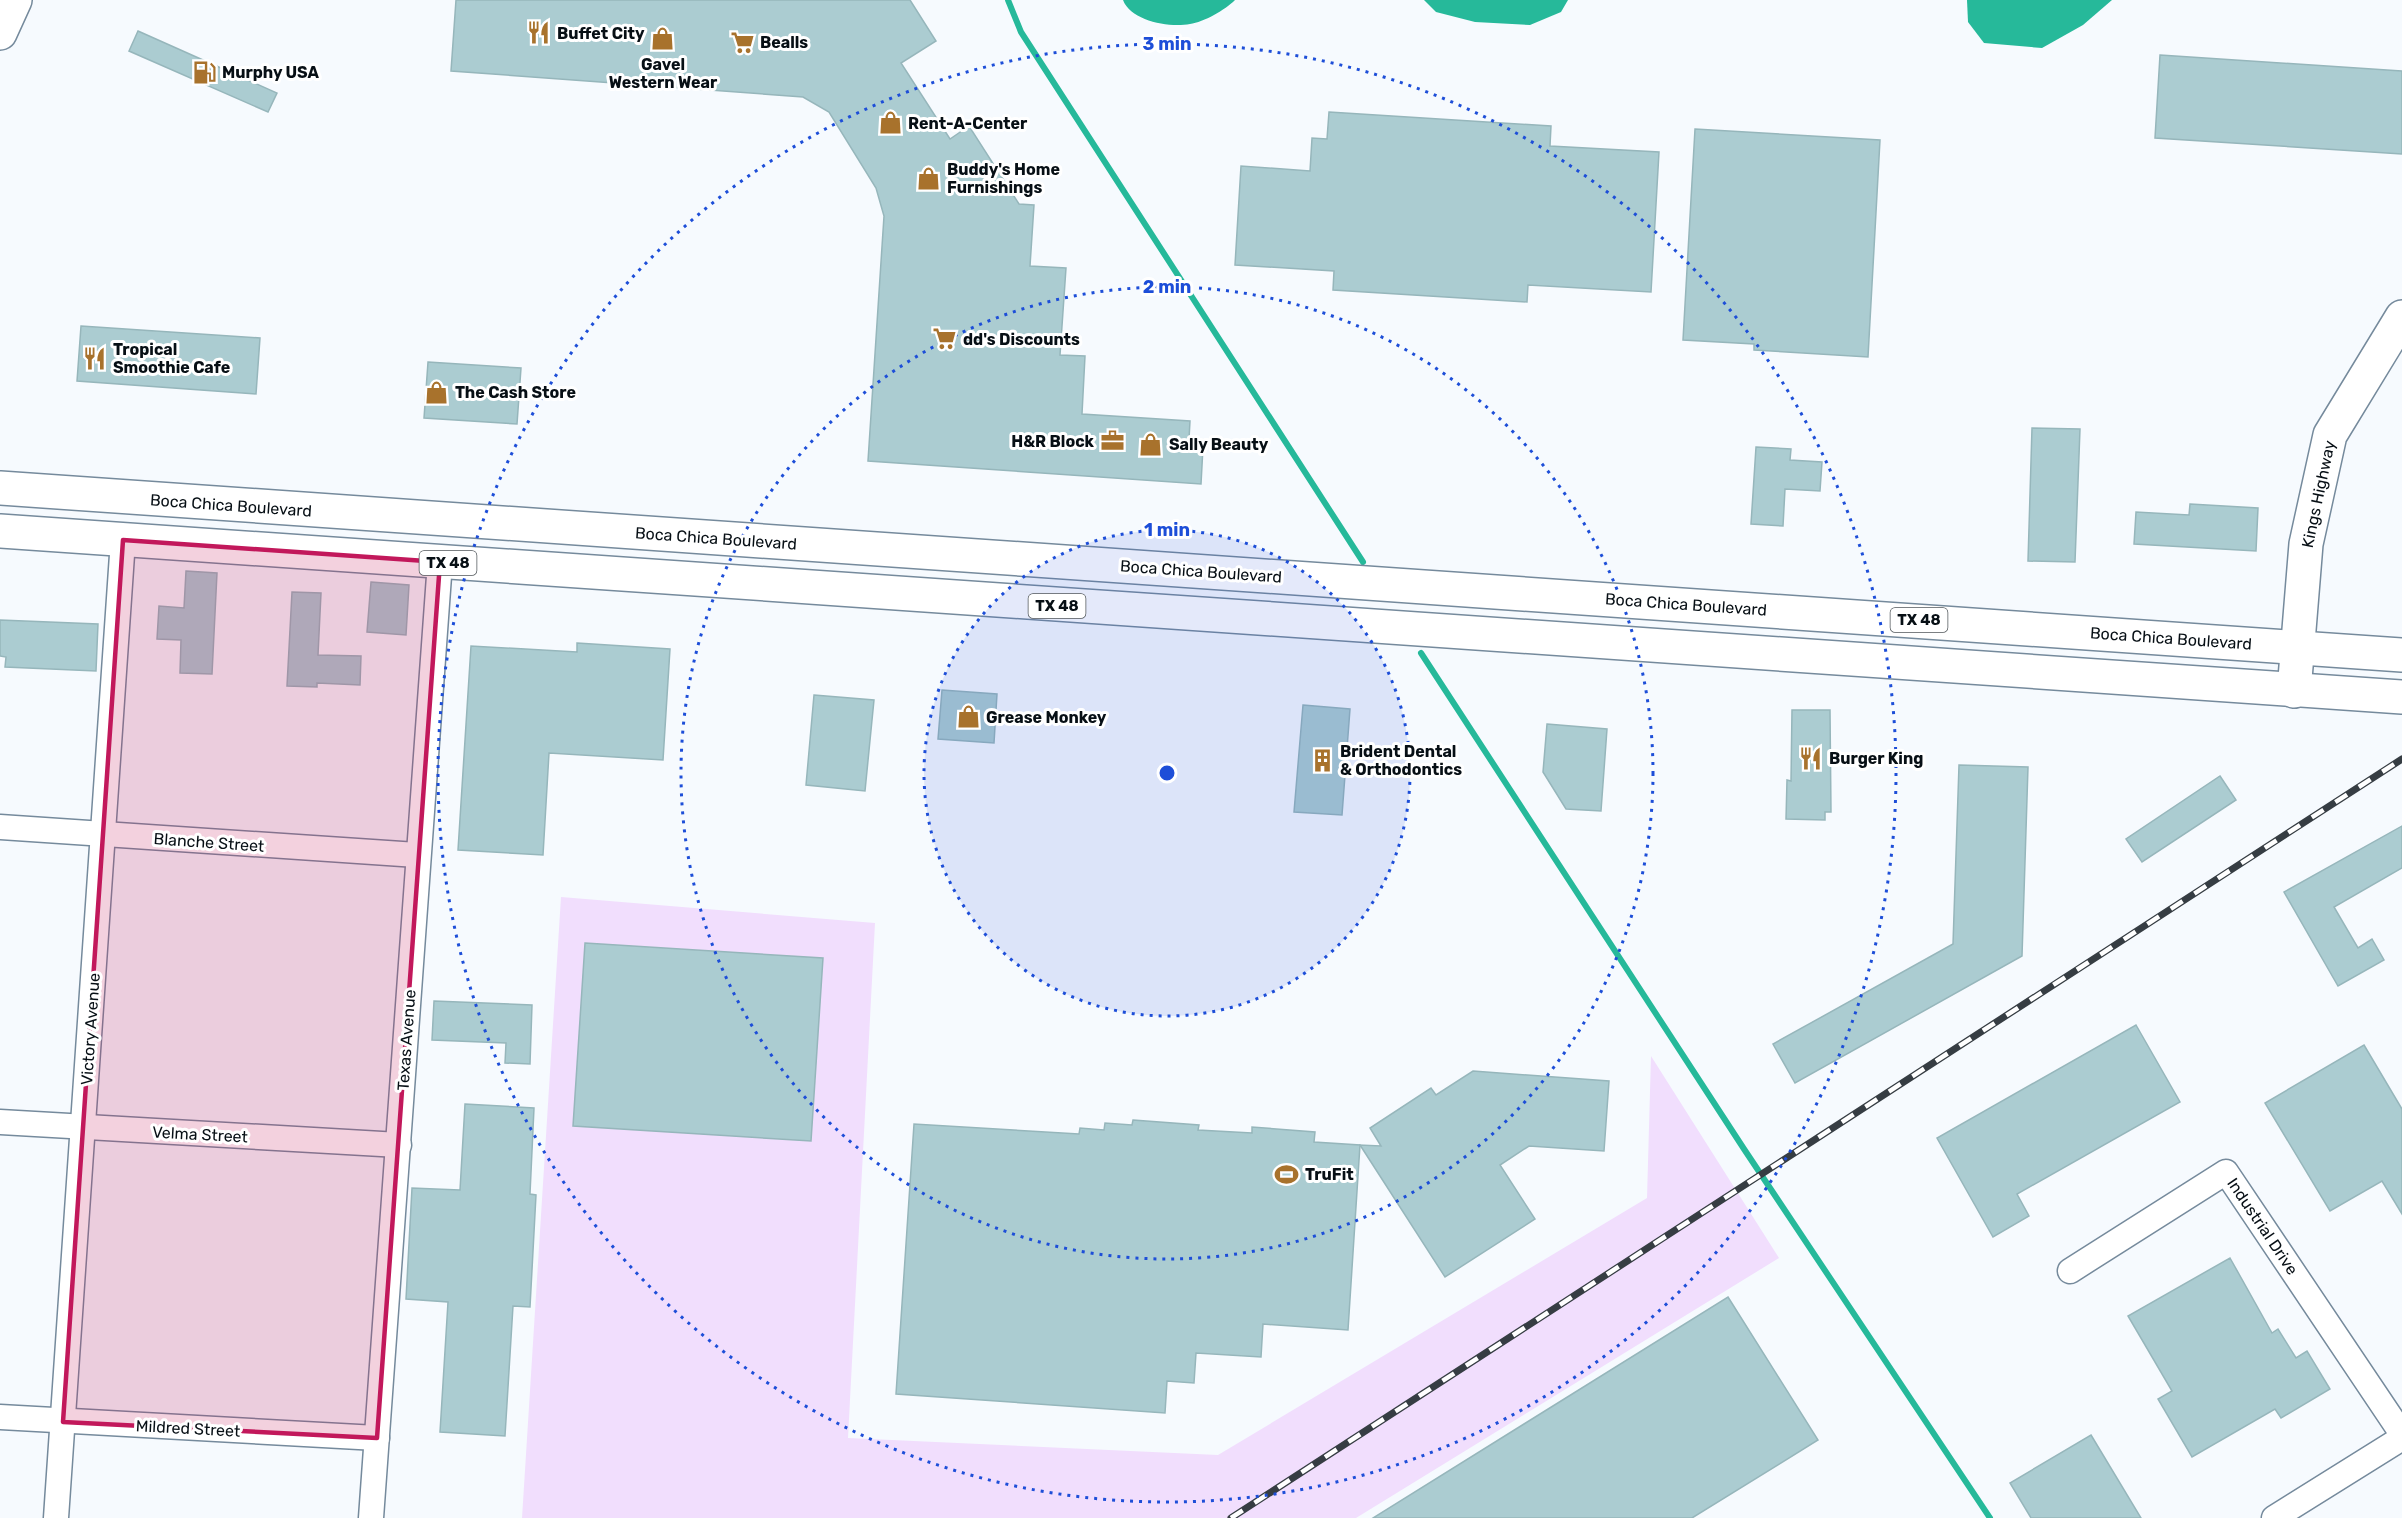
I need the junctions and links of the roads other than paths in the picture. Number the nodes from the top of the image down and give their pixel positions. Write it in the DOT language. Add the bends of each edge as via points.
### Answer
graph roads {
  1 [pos="15,0"];
  2 [pos="0,33"];
  3 [pos="2402,316"];
  4 [pos="0,488"];
  5 [pos="0,531"];
  6 [pos="123,540"];
  7 [pos="440,562"];
  8 [pos="2298,648"];
  9 [pos="2402,655"];
  10 [pos="2294,691"];
  11 [pos="2402,697"];
  12 [pos="0,827"];
  13 [pos="103,835"];
  14 [pos="417,855"];
  15 [pos="0,1122"];
  16 [pos="83,1128"];
  17 [pos="399,1145"];
  18 [pos="2070,1271"];
  19 [pos="0,1417"];
  20 [pos="63,1422"];
  21 [pos="2402,1436"];
  22 [pos="377,1438"];
  23 [pos="56,1518"];
  24 [pos="371,1518"];
  25 [pos="2274,1518"];
  1 -- 2 [label="main road"];
  3 -- 8 [label="main road, Kings Highway" via="2330,435 2306,544"];
  4 -- 8 [label="main road, Boca Chica Boulevard / TX 48"];
  5 -- 6 [label="main road, TX 48"];
  6 -- 7 [label="main road, TX 48"];
  6 -- 13 [label="street, Victory Avenue"];
  7 -- 10 [label="main road, TX 48"];
  7 -- 14 [label="street, Texas Avenue"];
  8 -- 9 [label="main road, Boca Chica Boulevard / TX 48"];
  8 -- 10 [label="main road, Kings Highway"];
  10 -- 11 [label="main road, TX 48"];
  12 -- 13 [label="street, Blanche Street"];
  13 -- 14 [label="street, Blanche Street"];
  13 -- 16 [label="street, Victory Avenue"];
  14 -- 17 [label="street, Texas Avenue"];
  15 -- 16 [label="street, Velma Street"];
  16 -- 17 [label="street, Velma Street"];
  16 -- 20 [label="street, Victory Avenue"];
  17 -- 22 [label="street, Texas Avenue"];
  18 -- 21 [label="street, Industrial Drive" via="2226,1172"];
  19 -- 20 [label="street, Mildred Street"];
  20 -- 22 [label="street, Mildred Street"];
  20 -- 23 [label="street, Victory Avenue"];
  21 -- 25 [label="street"];
  22 -- 24 [label="street, Texas Avenue"];
}
